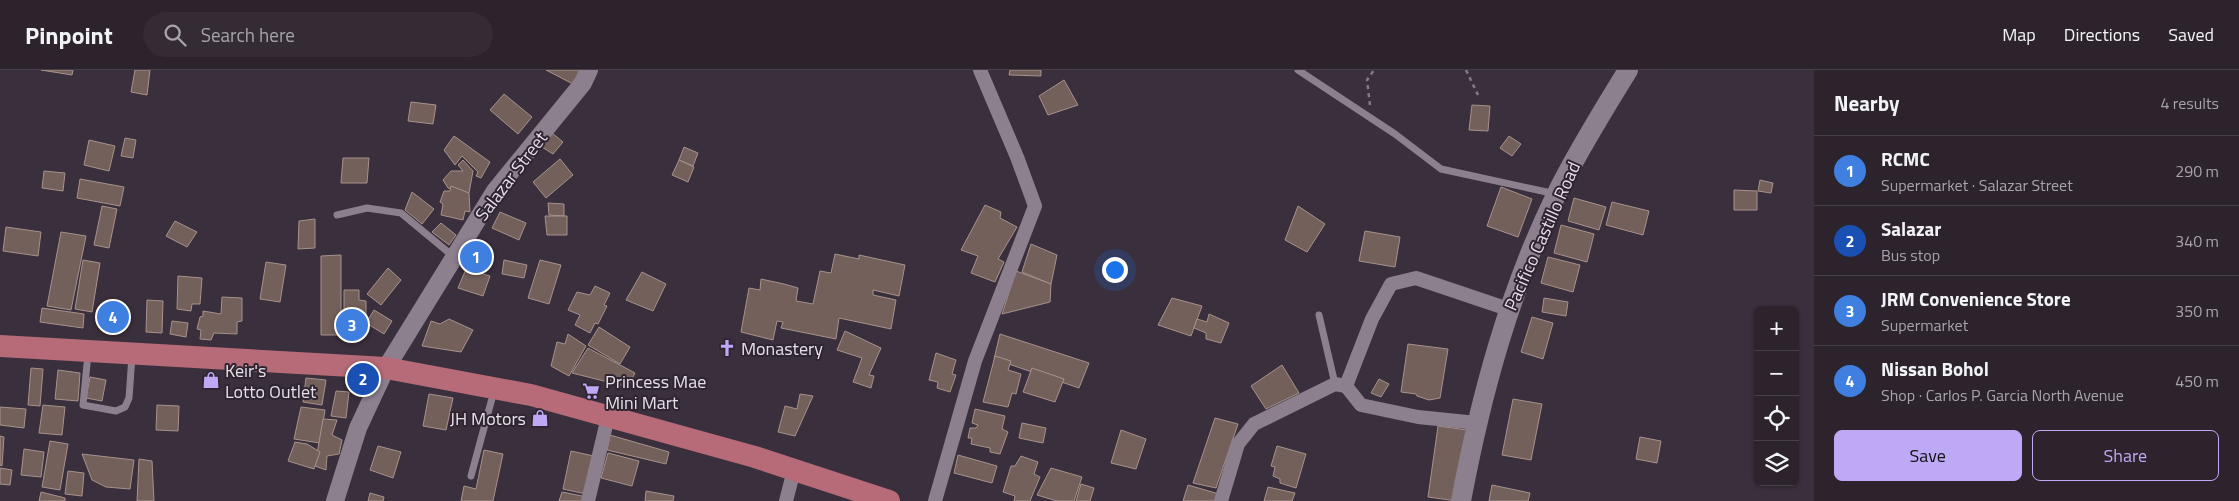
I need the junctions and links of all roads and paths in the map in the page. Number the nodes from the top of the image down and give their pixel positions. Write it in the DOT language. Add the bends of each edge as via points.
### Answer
graph roads {
  1 [pos="589,70"];
  2 [pos="980,70"];
  3 [pos="1298,70"];
  4 [pos="1374,70"];
  5 [pos="1466,70"];
  6 [pos="1628,70"];
  7 [pos="1478,95"];
  8 [pos="1373,119"];
  9 [pos="1556,194"];
  10 [pos="337,215"];
  11 [pos="454,257"];
  12 [pos="1508,309"];
  13 [pos="1319,315"];
  14 [pos="0,346"];
  15 [pos="88,351"];
  16 [pos="132,354"];
  17 [pos="386,368"];
  18 [pos="1341,385"];
  19 [pos="495,388"];
  20 [pos="608,416"];
  21 [pos="1478,423"];
  22 [pos="794,470"];
  23 [pos="471,476"];
  24 [pos="336,501"];
  25 [pos="588,501"];
  26 [pos="786,501"];
  27 [pos="889,501"];
  28 [pos="935,501"];
  29 [pos="1221,501"];
  30 [pos="1461,501"];
  1 -- 11 [label="street, Salazar Street" via="583,83 495,191"];
  2 -- 28 [label="street" via="1035,206 975,361"];
  3 -- 8 [label="lane"];
  4 -- 8 [label="path" via="1367,80"];
  5 -- 7 [label="path"];
  6 -- 9 [label="main road, Pacifico Castillo Road"];
  8 -- 9 [label="lane" via="1442,169"];
  9 -- 12 [label="main road, Pacifico Castillo Road"];
  10 -- 11 [label="lane" via="368,208 401,213"];
  11 -- 17 [label="street, Salazar Street"];
  12 -- 18 [label="street" via="1416,278 1391,284"];
  12 -- 21 [label="main road, Pacifico Castillo Road"];
  13 -- 18 [label="lane"];
  14 -- 15 [label="main road"];
  15 -- 16 [label="main road"];
  15 -- 16 [label="lane" via="83,405 116,411 125,407 129,398"];
  16 -- 17 [label="main road"];
  17 -- 19 [label="main road"];
  17 -- 24 [label="street, Salazar Street" via="358,428"];
  18 -- 21 [label="street" via="1361,405 1418,417"];
  18 -- 29 [label="street" via="1254,424 1238,444"];
  19 -- 20 [label="main road"];
  19 -- 23 [label="lane"];
  20 -- 22 [label="main road"];
  20 -- 25 [label="street"];
  21 -- 30 [label="main road, Pacifico Castillo Road"];
  22 -- 26 [label="street"];
  22 -- 27 [label="main road"];
}
